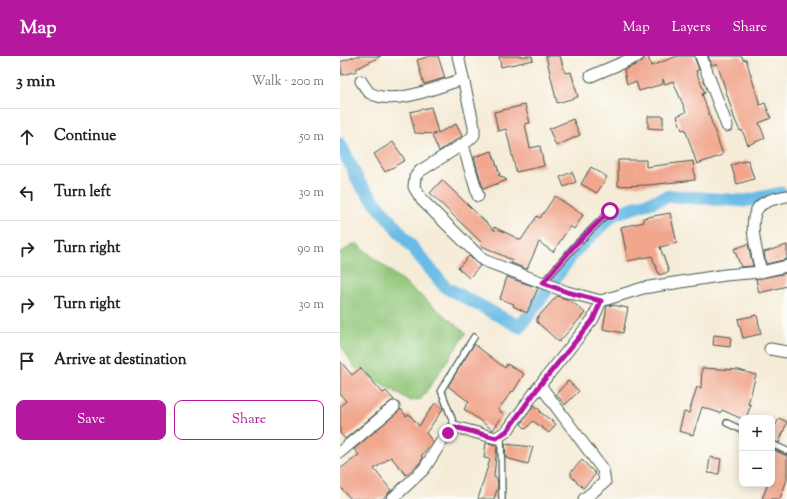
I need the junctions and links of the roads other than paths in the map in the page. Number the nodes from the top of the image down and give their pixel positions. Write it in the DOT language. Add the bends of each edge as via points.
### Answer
graph roads {
  1 [pos="458,56"];
  2 [pos="638,56"];
  3 [pos="701,56"];
  4 [pos="591,76"];
  5 [pos="463,79"];
  6 [pos="361,81"];
  7 [pos="727,126"];
  8 [pos="462,145"];
  9 [pos="478,196"];
  10 [pos="787,196"];
  11 [pos="610,211"];
  12 [pos="787,266"];
  13 [pos="761,272"];
  14 [pos="545,283"];
  15 [pos="601,301"];
  16 [pos="474,337"];
  17 [pos="770,350"];
  18 [pos="787,352"];
  19 [pos="540,385"];
  20 [pos="394,407"];
  21 [pos="727,423"];
  22 [pos="455,427"];
  23 [pos="739,429"];
  24 [pos="500,436"];
  25 [pos="775,445"];
  26 [pos="787,451"];
  27 [pos="340,452"];
  28 [pos="392,499"];
  29 [pos="502,499"];
  30 [pos="584,499"];
  1 -- 5 [label="street"];
  2 -- 4 [label="street"];
  3 -- 7 [label="street"];
  5 -- 6 [label="street" via="408,96 388,98 370,93"];
  5 -- 8 [label="street" via="474,135"];
  8 -- 9 [label="street"];
  8 -- 14 [label="street" via="420,171 415,178 414,187 422,200 483,260"];
  10 -- 13 [label="street" via="770,200 758,207 752,222"];
  11 -- 14 [label="lane" via="574,246"];
  12 -- 13 [label="street"];
  13 -- 15 [label="street" via="643,288"];
  14 -- 15 [label="street"];
  15 -- 19 [label="street" via="593,320"];
  16 -- 22 [label="lane" via="441,390"];
  17 -- 18 [label="street"];
  19 -- 24 [label="street" via="507,431"];
  19 -- 30 [label="street" via="604,470 605,482"];
  20 -- 27 [label="street"];
  21 -- 23 [label="lane"];
  22 -- 24 [label="street" via="496,438"];
  22 -- 28 [label="street" via="448,433 424,469"];
  24 -- 29 [label="lane"];
  25 -- 26 [label="lane"];
}
